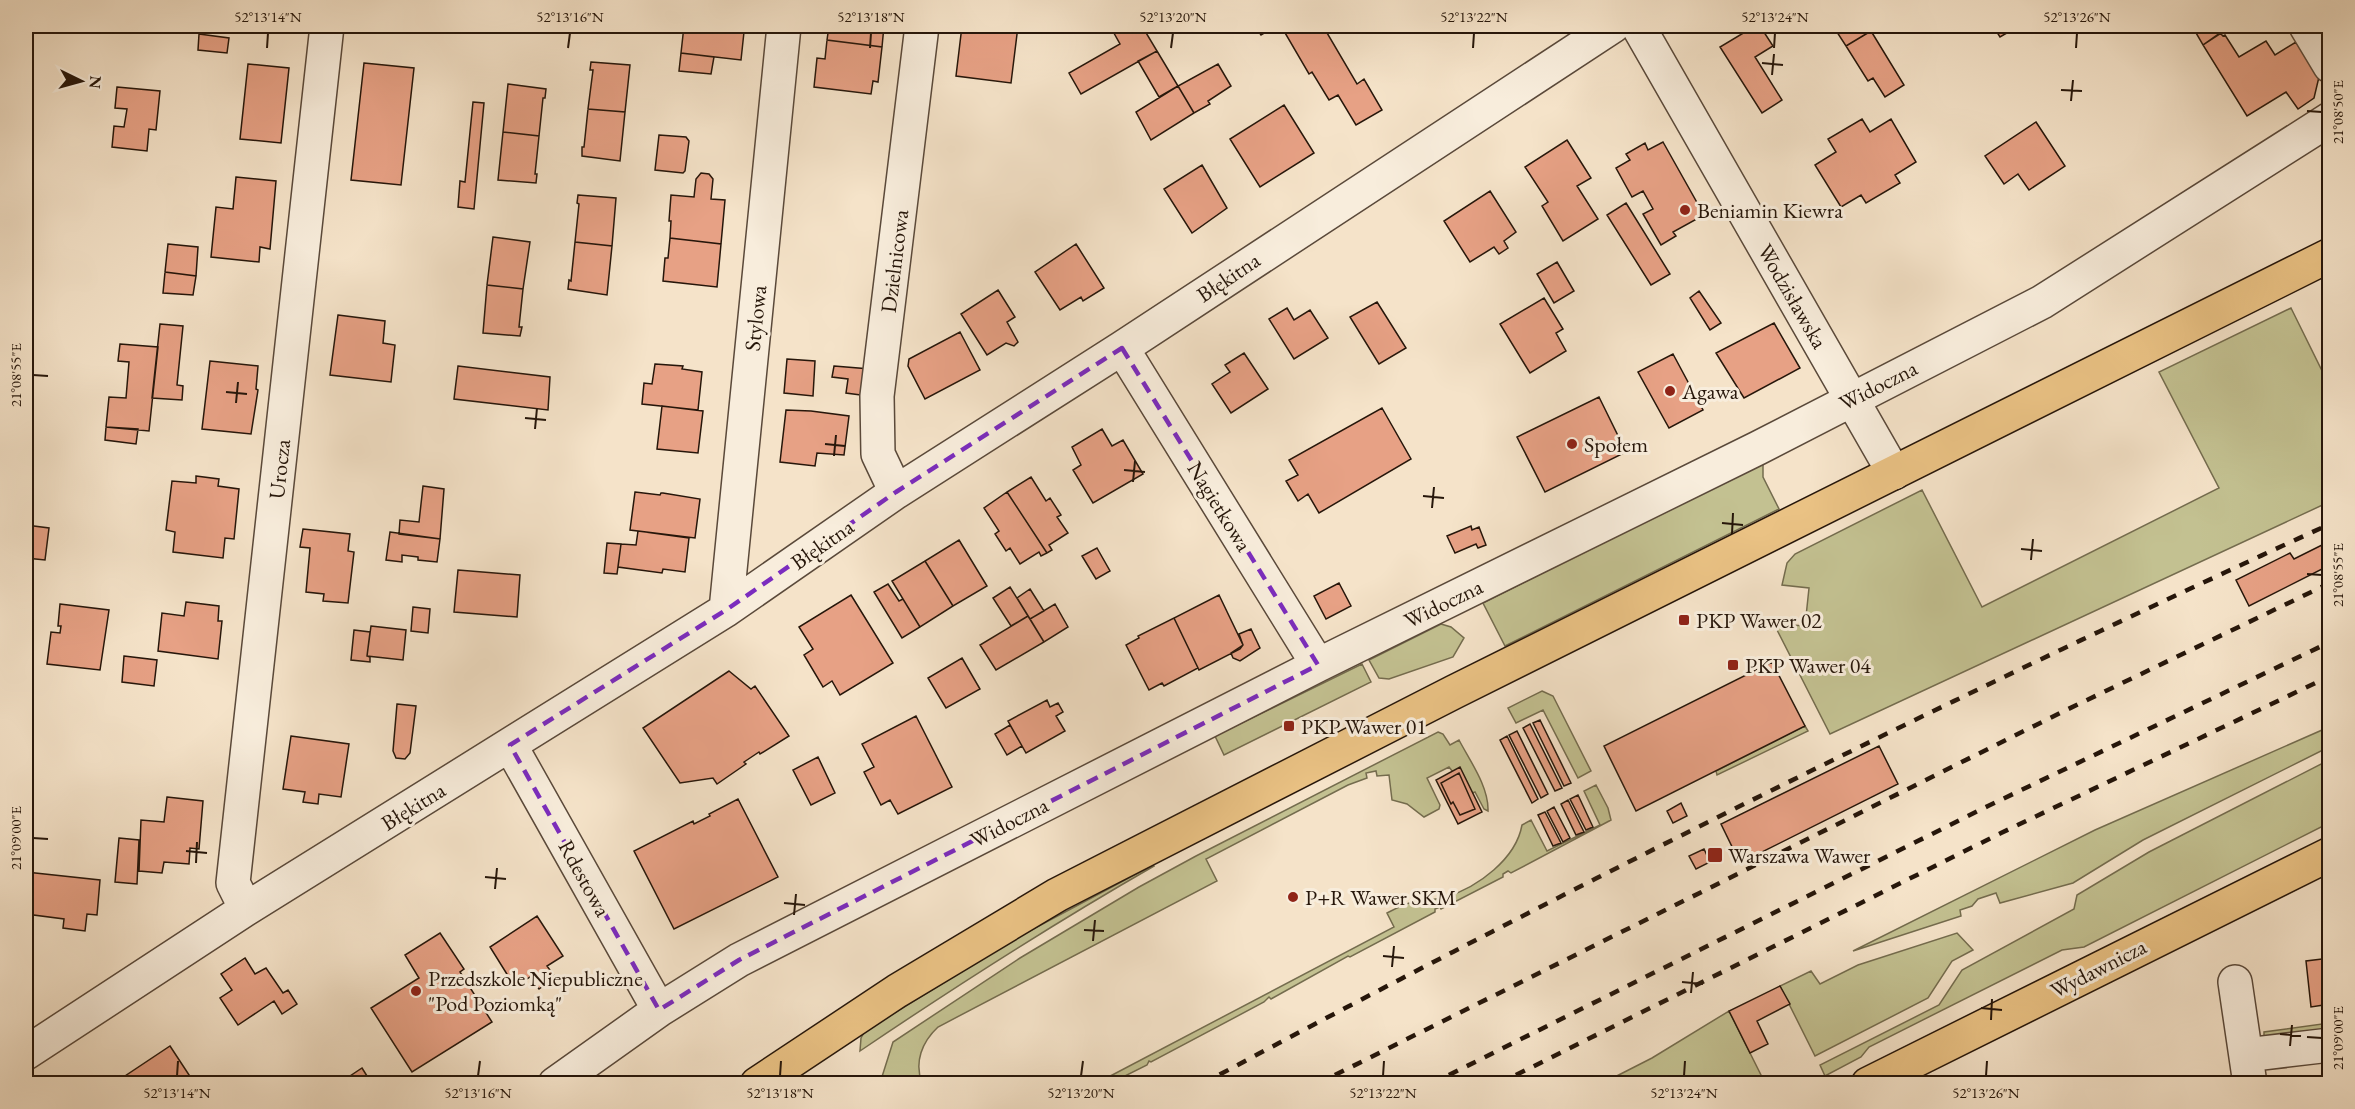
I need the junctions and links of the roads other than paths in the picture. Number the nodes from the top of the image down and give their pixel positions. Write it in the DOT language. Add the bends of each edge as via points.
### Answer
graph roads {
  1 [pos="327,26"];
  2 [pos="784,26"];
  3 [pos="922,26"];
  4 [pos="1613,26"];
  5 [pos="1638,26"];
  6 [pos="2306,26"];
  7 [pos="2330,66"];
  8 [pos="2330,119"];
  9 [pos="2330,255"];
  10 [pos="1122,348"];
  11 [pos="1852,398"];
  12 [pos="1894,473"];
  13 [pos="896,492"];
  14 [pos="726,610"];
  15 [pos="1318,665"];
  16 [pos="510,745"];
  17 [pos="2330,854"];
  18 [pos="246,909"];
  19 [pos="2235,982"];
  20 [pos="659,1010"];
  21 [pos="2330,1044"];
  22 [pos="26,1053"];
  23 [pos="2248,1069"];
  24 [pos="555,1083"];
  25 [pos="757,1083"];
  26 [pos="1868,1083"];
  1 -- 18 [label="street, Urocza" via="233,883"];
  2 -- 14 [label="street, Stylowa"];
  3 -- 13 [label="street, Dzielnicowa" via="877,396 878,454"];
  4 -- 10 [label="street, Błękitna"];
  5 -- 11 [label="street, Wodzisławska"];
  6 -- 7 [label="street"];
  8 -- 11 [label="street, Widoczna" via="2042,302"];
  9 -- 12 [label="main road"];
  10 -- 13 [label="street, Błękitna"];
  10 -- 15 [label="street, Nagietkowa"];
  11 -- 12 [label="street, Wodzisławska"];
  11 -- 15 [label="street, Widoczna"];
  12 -- 25 [label="main road" via="1057,895 889,995"];
  13 -- 14 [label="street, Błękitna"];
  14 -- 16 [label="street, Błękitna"];
  15 -- 20 [label="street, Widoczna" via="739,960"];
  16 -- 18 [label="street, Błękitna"];
  16 -- 20 [label="street, Rdestowa"];
  17 -- 26 [label="main road, Wydawnicza"];
  18 -- 22 [label="street, Błękitna"];
  19 -- 23 [label="street"];
  20 -- 24 [label="street, Widoczna"];
  21 -- 23 [label="street"];
}
